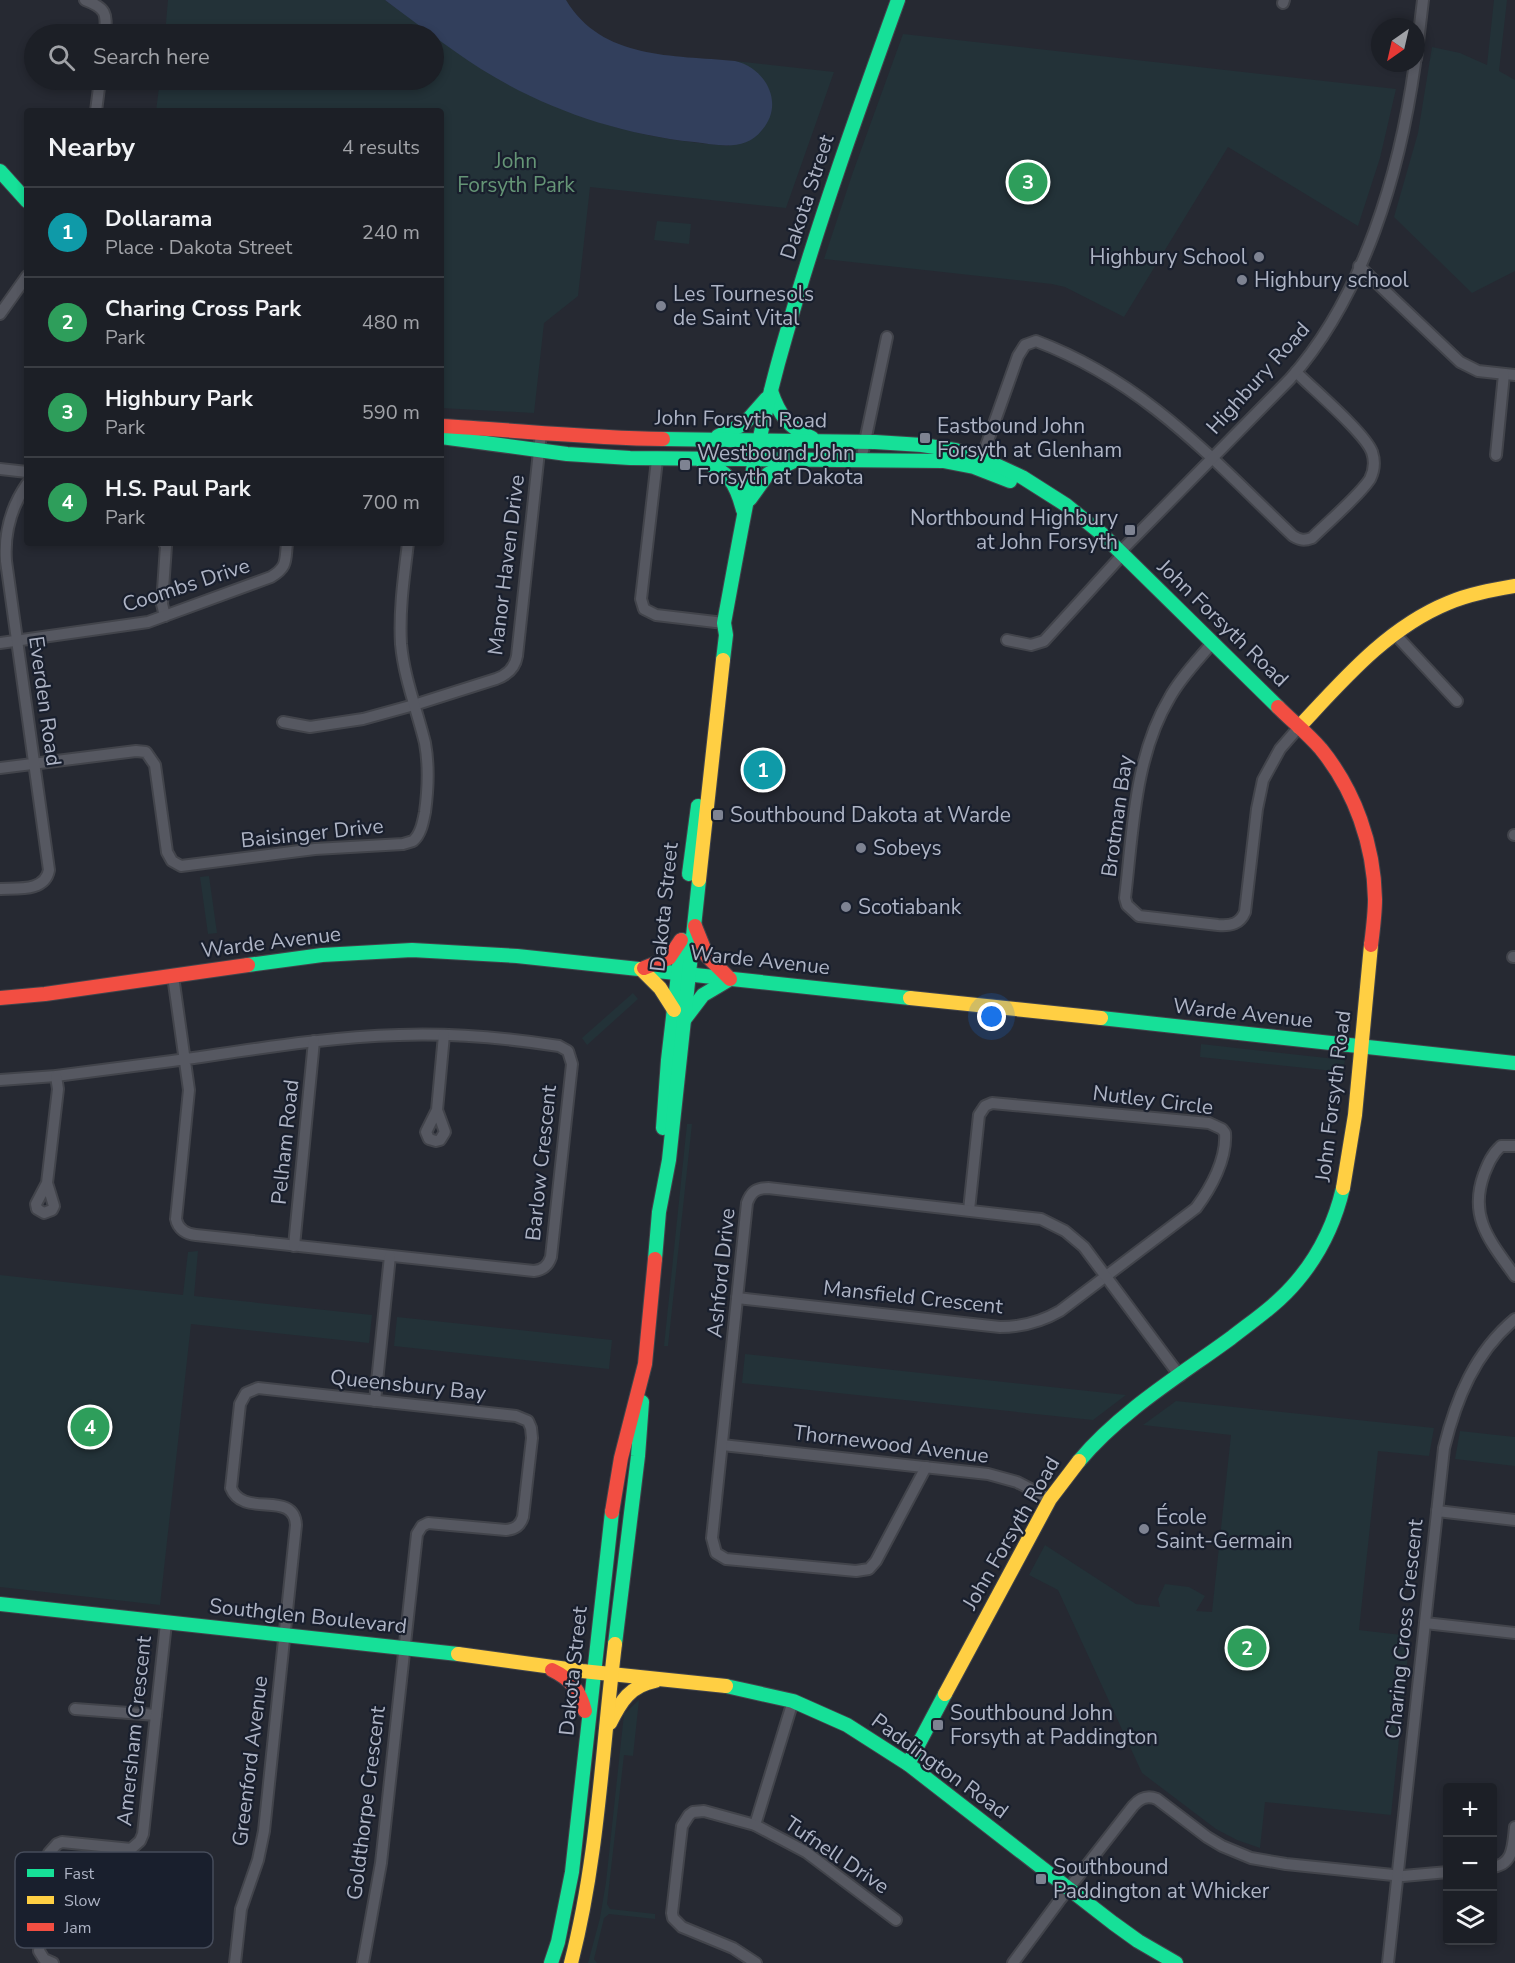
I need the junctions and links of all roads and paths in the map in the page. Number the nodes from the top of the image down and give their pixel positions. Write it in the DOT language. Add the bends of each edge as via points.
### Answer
graph roads {
  1 [pos="85,0"];
  2 [pos="898,0"];
  3 [pos="1423,0"];
  4 [pos="1421,18"];
  5 [pos="106,24"];
  6 [pos="1414,72"];
  7 [pos="98,90"];
  8 [pos="96,108"];
  9 [pos="0,171"];
  10 [pos="24,198"];
  11 [pos="1359,266"];
  12 [pos="24,280"];
  13 [pos="0,314"];
  14 [pos="887,337"];
  15 [pos="1296,372"];
  16 [pos="1509,375"];
  17 [pos="771,391"];
  18 [pos="444,426"];
  19 [pos="542,433"];
  20 [pos="444,437"];
  21 [pos="708,440"];
  22 [pos="759,440"];
  23 [pos="821,441"];
  24 [pos="864,446"];
  25 [pos="540,450"];
  26 [pos="1496,455"];
  27 [pos="694,458"];
  28 [pos="754,458"];
  29 [pos="800,459"];
  30 [pos="1212,459"];
  31 [pos="657,460"];
  32 [pos="979,463"];
  33 [pos="0,469"];
  34 [pos="24,472"];
  35 [pos="24,489"];
  36 [pos="744,513"];
  37 [pos="166,546"];
  38 [pos="287,546"];
  39 [pos="408,546"];
  40 [pos="1121,553"];
  41 [pos="1515,586"];
  42 [pos="165,616"];
  43 [pos="724,623"];
  44 [pos="1394,633"];
  45 [pos="1007,640"];
  46 [pos="17,642"];
  47 [pos="1213,642"];
  48 [pos="0,643"];
  49 [pos="1457,701"];
  50 [pos="414,705"];
  51 [pos="283,722"];
  52 [pos="1299,727"];
  53 [pos="34,765"];
  54 [pos="0,768"];
  55 [pos="0,889"];
  56 [pos="694,923"];
  57 [pos="683,936"];
  58 [pos="641,969"];
  59 [pos="684,973"];
  60 [pos="173,976"];
  61 [pos="730,979"];
  62 [pos="0,998"];
  63 [pos="674,1010"];
  64 [pos="683,1022"];
  65 [pos="444,1035"];
  66 [pos="315,1041"];
  67 [pos="1362,1046"];
  68 [pos="186,1059"];
  69 [pos="1515,1063"];
  70 [pos="56,1076"];
  71 [pos="0,1080"];
  72 [pos="437,1110"];
  73 [pos="1515,1146"];
  74 [pos="47,1184"];
  75 [pos="662,1198"];
  76 [pos="969,1210"];
  77 [pos="294,1246"];
  78 [pos="390,1256"];
  79 [pos="1515,1276"];
  80 [pos="1106,1277"];
  81 [pos="738,1298"];
  82 [pos="1515,1319"];
  83 [pos="1180,1376"];
  84 [pos="641,1384"];
  85 [pos="375,1401"];
  86 [pos="722,1445"];
  87 [pos="926,1467"];
  88 [pos="1050,1498"];
  89 [pos="1437,1511"];
  90 [pos="1515,1520"];
  91 [pos="0,1604"];
  92 [pos="165,1623"];
  93 [pos="1425,1623"];
  94 [pos="285,1634"];
  95 [pos="1515,1634"];
  96 [pos="404,1647"];
  97 [pos="526,1663"];
  98 [pos="594,1671"];
  99 [pos="611,1673"];
  100 [pos="668,1679"];
  101 [pos="793,1701"];
  102 [pos="75,1708"];
  103 [pos="156,1715"];
  104 [pos="588,1724"];
  105 [pos="604,1734"];
  106 [pos="908,1764"];
  107 [pos="755,1825"];
  108 [pos="1515,1827"];
  109 [pos="50,1852"];
  110 [pos="1497,1866"];
  111 [pos="1443,1872"];
  112 [pos="1397,1876"];
  113 [pos="1068,1889"];
  114 [pos="896,1920"];
  115 [pos="39,1948"];
  116 [pos="53,1963"];
  117 [pos="235,1963"];
  118 [pos="363,1963"];
  119 [pos="551,1963"];
  120 [pos="571,1963"];
  121 [pos="756,1963"];
  122 [pos="1013,1963"];
  123 [pos="1176,1963"];
  124 [pos="1388,1963"];
  1 -- 5 [label="street" via="104,10"];
  2 -- 17 [label="street, Dakota Street" via="825,205"];
  3 -- 4 [label="street, Highbury Road"];
  6 -- 11 [label="street, Highbury Road" via="1391,176"];
  7 -- 8 [label="street"];
  9 -- 10 [label="street"];
  11 -- 15 [label="street, Highbury Road" via="1328,329"];
  11 -- 16 [label="street" via="1451,356 1468,368"];
  12 -- 13 [label="street"];
  14 -- 24 [label="street"];
  15 -- 30 [label="street, Highbury Road"];
  15 -- 30 [label="street" via="1372,452 1373,471 1363,487 1312,538 1299,539"];
  16 -- 26 [label="street"];
  17 -- 21 [label="street" via="744,424"];
  17 -- 22 [label="street, Dakota Street"];
  17 -- 23 [label="street" via="786,424"];
  18 -- 19 [label="street, John Forsyth Road"];
  19 -- 21 [label="street, John Forsyth Road"];
  19 -- 25 [label="street, Manor Haven Drive"];
  20 -- 25 [label="street, John Forsyth Road"];
  21 -- 22 [label="street, John Forsyth Road"];
  22 -- 23 [label="street, John Forsyth Road"];
  22 -- 28 [label="street, Dakota Street"];
  23 -- 24 [label="street, John Forsyth Road"];
  24 -- 32 [label="street, John Forsyth Road" via="922,445 955,450"];
  25 -- 31 [label="street, John Forsyth Road"];
  25 -- 50 [label="street, Manor Haven Drive" via="515,664 501,677"];
  27 -- 28 [label="street, John Forsyth Road"];
  27 -- 31 [label="street, John Forsyth Road"];
  27 -- 36 [label="street" via="726,472"];
  28 -- 29 [label="street, John Forsyth Road"];
  28 -- 36 [label="street, Dakota Street"];
  29 -- 32 [label="street, John Forsyth Road"];
  29 -- 36 [label="street" via="768,474"];
  30 -- 32 [label="street" via="1173,422 1119,382 1036,341 1025,345 1018,356"];
  30 -- 40 [label="street, Highbury Road"];
  31 -- 43 [label="street, John Forsyth Road" via="641,599 644,609 656,615"];
  32 -- 40 [label="street, John Forsyth Road" via="1020,485 1032,485 1066,505"];
  33 -- 34 [label="street"];
  35 -- 46 [label="street, Everden Road" via="16,501 5,548"];
  36 -- 43 [label="street, Dakota Street"];
  37 -- 42 [label="street" via="162,604"];
  38 -- 42 [label="street, Coombs Drive" via="282,570 271,577"];
  39 -- 50 [label="street, Baisinger Drive" via="401,642"];
  40 -- 45 [label="street, Highbury Road" via="1044,641 1031,645"];
  40 -- 47 [label="street, John Forsyth Road"];
  41 -- 44 [label="street" via="1452,600"];
  42 -- 46 [label="street, Coombs Drive" via="132,625"];
  43 -- 56 [label="street, Dakota Street" via="726,635"];
  43 -- 57 [label="street, Dakota Street" via="712,666"];
  44 -- 49 [label="street"];
  44 -- 52 [label="street"];
  46 -- 48 [label="street, Coombs Drive"];
  46 -- 53 [label="street, Everden Road"];
  47 -- 52 [label="street, John Forsyth Road"];
  47 -- 52 [label="street, Brotman Bay" via="1169,698 1146,750 1125,898 1131,910 1139,916 1229,926 1242,918 1263,780 1280,749"];
  50 -- 51 [label="street, Manor Haven Drive" via="363,719 310,727"];
  50 -- 53 [label="street, Baisinger Drive" via="425,746 427,788 420,832 409,843 315,849 181,866 167,852 155,765 146,752"];
  52 -- 67 [label="street, John Forsyth Road" via="1338,771 1352,797 1372,855 1375,902"];
  53 -- 54 [label="street, Baisinger Drive"];
  53 -- 55 [label="street, Everden Road" via="48,877 35,887"];
  56 -- 59 [label="street, Dakota Street"];
  56 -- 61 [label="street" via="707,956"];
  57 -- 58 [label="street" via="669,958"];
  57 -- 59 [label="street, Dakota Street"];
  58 -- 59 [label="street, Warde Avenue"];
  58 -- 60 [label="street, Warde Avenue" via="412,950 322,955"];
  58 -- 63 [label="street" via="660,986"];
  59 -- 61 [label="street, Warde Avenue"];
  59 -- 63 [label="street, Dakota Street"];
  59 -- 64 [label="street, Dakota Street"];
  60 -- 62 [label="street, Warde Avenue"];
  60 -- 68 [label="street, Barlow Crescent"];
  61 -- 64 [label="street" via="703,996"];
  61 -- 67 [label="street, Warde Avenue"];
  63 -- 75 [label="street, Dakota Street" via="664,1103"];
  64 -- 75 [label="street, Dakota Street"];
  65 -- 66 [label="street, Barlow Crescent"];
  65 -- 72 [label="street"];
  65 -- 78 [label="street, Barlow Crescent" via="559,1046 570,1056 551,1257 545,1267 534,1271"];
  66 -- 68 [label="street, Barlow Crescent"];
  66 -- 77 [label="street, Pelham Road"];
  67 -- 69 [label="street, Warde Avenue"];
  67 -- 83 [label="street, John Forsyth Road" via="1347,1175 1340,1202 1317,1253 1280,1299"];
  68 -- 70 [label="street, Barlow Crescent"];
  68 -- 77 [label="street, Barlow Crescent" via="188,1104 178,1225 191,1235"];
  70 -- 71 [label="street, Barlow Crescent"];
  70 -- 74 [label="street" via="58,1089"];
  73 -- 79 [label="street" via="1501,1146 1495,1152 1482,1180 1479,1216 1488,1237"];
  75 -- 84 [label="street, Dakota Street"];
  76 -- 80 [label="street, Ashford Drive" via="1027,1216 1057,1226 1084,1247"];
  76 -- 80 [label="street, Nutley Circle" via="979,1115 992,1103 1209,1123 1222,1129 1226,1139 1221,1158 1209,1190 1196,1208"];
  76 -- 81 [label="street, Ashford Drive" via="768,1188 756,1190 747,1203"];
  77 -- 78 [label="street, Barlow Crescent"];
  78 -- 85 [label="street"];
  80 -- 81 [label="street, Mansfield Crescent" via="1052,1316 1017,1326"];
  80 -- 83 [label="street, Ashford Drive"];
  81 -- 86 [label="street, Ashford Drive"];
  82 -- 89 [label="street, Charing Cross Crescent" via="1486,1348 1459,1396 1444,1448"];
  83 -- 88 [label="street, John Forsyth Road" via="1099,1438 1072,1465"];
  84 -- 98 [label="street, Dakota Street" via="621,1458 610,1521"];
  84 -- 99 [label="street, Dakota Street" via="638,1456"];
  85 -- 94 [label="street, Queensbury Bay" via="258,1388 242,1399 232,1491 245,1502 285,1507 296,1518"];
  85 -- 96 [label="street, Queensbury Bay" via="516,1416 528,1422 532,1433 523,1517 516,1528 501,1530 428,1522 418,1532"];
  86 -- 87 [label="street, Thornewood Avenue"];
  86 -- 87 [label="street, Ashford Drive" via="712,1538 716,1553 726,1559 869,1569"];
  87 -- 88 [label="street, Thornewood Avenue" via="1003,1477"];
  88 -- 106 [label="street, John Forsyth Road"];
  89 -- 90 [label="street"];
  89 -- 93 [label="street, Charing Cross Crescent"];
  91 -- 92 [label="street, Southglen Boulevard"];
  92 -- 94 [label="street, Southglen Boulevard"];
  92 -- 103 [label="street, Amersham Crescent"];
  93 -- 95 [label="street"];
  93 -- 112 [label="street, Charing Cross Crescent"];
  94 -- 96 [label="street, Southglen Boulevard"];
  94 -- 117 [label="street, Greenford Avenue" via="264,1831 241,1909"];
  96 -- 97 [label="street, Southglen Boulevard"];
  96 -- 118 [label="street, Goldthorpe Crescent" via="381,1863"];
  97 -- 98 [label="street, Southglen Boulevard"];
  97 -- 104 [label="street" via="560,1673 572,1681 581,1694"];
  98 -- 99 [label="street, Southglen Boulevard"];
  98 -- 104 [label="street, Dakota Street"];
  99 -- 100 [label="street, Paddington Road"];
  99 -- 105 [label="street, Dakota Street"];
  100 -- 101 [label="street, Paddington Road" via="715,1683"];
  100 -- 105 [label="street" via="642,1683 628,1692"];
  101 -- 106 [label="street, Paddington Road" via="847,1725"];
  101 -- 107 [label="street, Tufnell Drive"];
  102 -- 103 [label="street"];
  103 -- 109 [label="street, Amersham Crescent" via="140,1841 131,1849 62,1842"];
  104 -- 119 [label="street, Dakota Street" via="572,1872"];
  105 -- 120 [label="street, Dakota Street" via="590,1875"];
  106 -- 113 [label="street, Paddington Road"];
  107 -- 114 [label="street, Tufnell Drive" via="806,1852"];
  107 -- 121 [label="street, Tufnell Drive" via="704,1811 688,1815 681,1830 672,1913 682,1927 734,1948"];
  108 -- 110 [label="street" via="1510,1858"];
  111 -- 112 [label="street"];
  112 -- 113 [label="street" via="1251,1858 1214,1842 1157,1799 1147,1797 1133,1806"];
  112 -- 124 [label="street, Charing Cross Crescent"];
  113 -- 122 [label="street"];
  113 -- 123 [label="street, Paddington Road" via="1138,1941"];
  115 -- 116 [label="street, Amersham Crescent" via="41,1956"];
}
